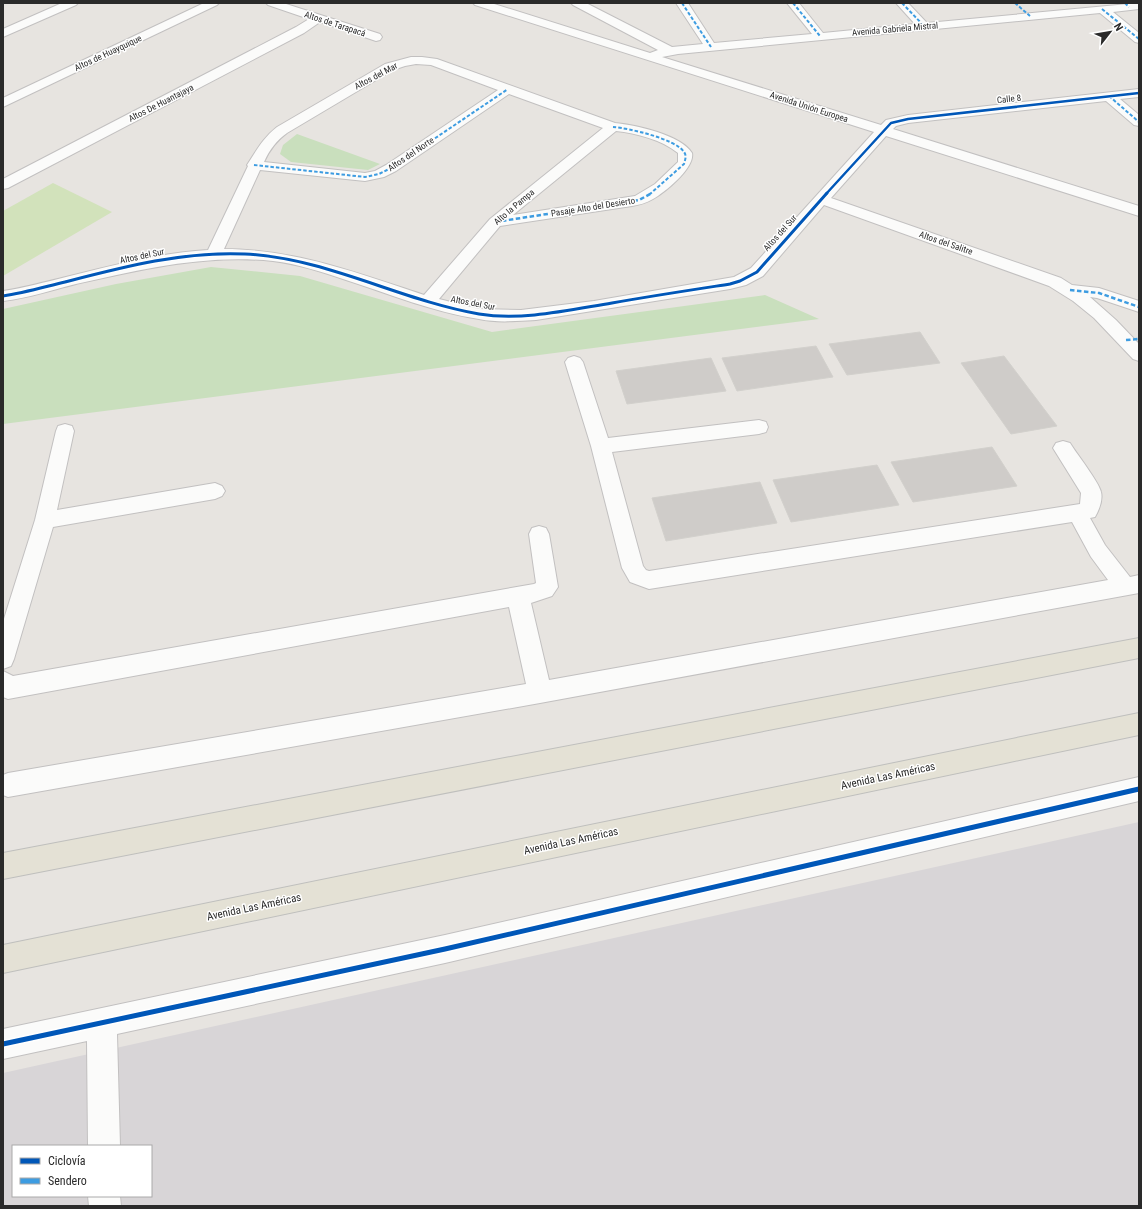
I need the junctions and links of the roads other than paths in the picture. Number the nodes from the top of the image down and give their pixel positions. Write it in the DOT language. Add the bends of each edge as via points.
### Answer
graph roads {
  1 [pos="72,3"];
  2 [pos="214,3"];
  3 [pos="272,3"];
  4 [pos="479,3"];
  5 [pos="577,3"];
  6 [pos="682,3"];
  7 [pos="793,3"];
  8 [pos="902,3"];
  9 [pos="1015,3"];
  10 [pos="1131,5"];
  11 [pos="1102,9"];
  12 [pos="1030,16"];
  13 [pos="605,18"];
  14 [pos="317,19"];
  15 [pos="924,26"];
  16 [pos="3,33"];
  17 [pos="584,36"];
  18 [pos="820,36"];
  19 [pos="376,37"];
  20 [pos="1139,39"];
  21 [pos="711,47"];
  22 [pos="669,51"];
  23 [pos="651,57"];
  24 [pos="508,89"];
  25 [pos="1139,93"];
  26 [pos="1109,96"];
  27 [pos="3,103"];
  28 [pos="1139,122"];
  29 [pos="613,127"];
  30 [pos="883,130"];
  31 [pos="254,165"];
  32 [pos="3,184"];
  33 [pos="821,199"];
  34 [pos="1139,211"];
  35 [pos="495,222"];
  36 [pos="214,254"];
  37 [pos="1070,290"];
  38 [pos="3,296"];
  39 [pos="428,301"];
  40 [pos="1139,307"];
  41 [pos="1133,340"];
  42 [pos="1139,355"];
  43 [pos="574,362"];
  44 [pos="759,427"];
  45 [pos="65,431"];
  46 [pos="601,446"];
  47 [pos="1063,448"];
  48 [pos="215,490"];
  49 [pos="1077,513"];
  50 [pos="45,520"];
  51 [pos="539,534"];
  52 [pos="1132,585"];
  53 [pos="518,596"];
  54 [pos="1139,648"];
  55 [pos="3,659"];
  56 [pos="3,682"];
  57 [pos="540,692"];
  58 [pos="1139,724"];
  59 [pos="8,785"];
  60 [pos="1139,789"];
  61 [pos="3,866"];
  62 [pos="3,959"];
  63 [pos="102,1023"];
  64 [pos="3,1044"];
  65 [pos="104,1145"];
  1 -- 16 [label="street"];
  2 -- 27 [label="street, Altos de Huayquique"];
  3 -- 14 [label="street, Altos de Tarapacá"];
  4 -- 17 [label="street, Avenida Unión Europea"];
  5 -- 13 [label="street"];
  6 -- 21 [label="street"];
  7 -- 18 [label="street"];
  8 -- 15 [label="street"];
  9 -- 12 [label="street"];
  10 -- 11 [label="street, Avenida Gabriela Mistral"];
  11 -- 12 [label="street, Avenida Gabriela Mistral"];
  11 -- 20 [label="street"];
  12 -- 15 [label="street, Avenida Gabriela Mistral"];
  13 -- 17 [label="street"];
  13 -- 22 [label="street"];
  14 -- 19 [label="street, Altos de Tarapacá"];
  14 -- 32 [label="street, Altos De Huantajaya"];
  15 -- 18 [label="street, Avenida Gabriela Mistral"];
  17 -- 23 [label="street, Avenida Unión Europea"];
  18 -- 21 [label="street, Avenida Gabriela Mistral"];
  21 -- 22 [label="street, Avenida Gabriela Mistral"];
  22 -- 23 [label="street, Avenida Gabriela Mistral"];
  23 -- 30 [label="street, Avenida Unión Europea"];
  24 -- 29 [label="street, Altos del Mar"];
  24 -- 31 [label="street, Altos del Norte" via="391,168 378,174 365,177"];
  24 -- 31 [label="street, Altos del Mar" via="433,62 403,62 389,67 282,130 267,144"];
  25 -- 26 [label="street, Calle 8"];
  26 -- 28 [label="street"];
  26 -- 30 [label="street, Calle 8" via="908,118 892,123"];
  29 -- 35 [label="street, Alto la Pampa"];
  29 -- 35 [label="street, Pasaje Alto del Desierto" via="628,128 677,145 685,153 684,164 653,193 639,200"];
  30 -- 33 [label="street, Altos del Sur"];
  30 -- 34 [label="street, Avenida Unión Europea"];
  31 -- 36 [label="street, Altos del Mar"];
  33 -- 37 [label="street, Altos del Salitre" via="1039,276"];
  33 -- 39 [label="street, Altos del Sur" via="757,272 740,281 561,311 502,316 477,314"];
  35 -- 39 [label="street, Alto la Pampa"];
  36 -- 38 [label="street, Altos del Sur" via="150,261"];
  36 -- 39 [label="street, Altos del Sur" via="257,255 292,260 346,274"];
  37 -- 40 [label="street, Altos del Salitre" via="1099,293"];
  37 -- 41 [label="street, Altos del Salitre"];
  41 -- 42 [label="street, Altos del Salitre"];
  43 -- 46 [label="street"];
  44 -- 46 [label="street"];
  45 -- 50 [label="street"];
  46 -- 49 [label="street" via="633,568 638,576 650,580"];
  47 -- 49 [label="street" via="1090,492 1091,502 1088,511"];
  48 -- 50 [label="street"];
  49 -- 52 [label="street" via="1098,551"];
  50 -- 55 [label="street"];
  51 -- 53 [label="street" via="547,587 543,591"];
  52 -- 57 [label="street"];
  53 -- 56 [label="street" via="8,688"];
  53 -- 57 [label="street"];
  54 -- 61 [label="main road"];
  57 -- 59 [label="street"];
  58 -- 62 [label="main road, Avenida Las Américas"];
  60 -- 63 [label="street" via="445,949"];
  63 -- 64 [label="street"];
  63 -- 65 [label="street"];
}
